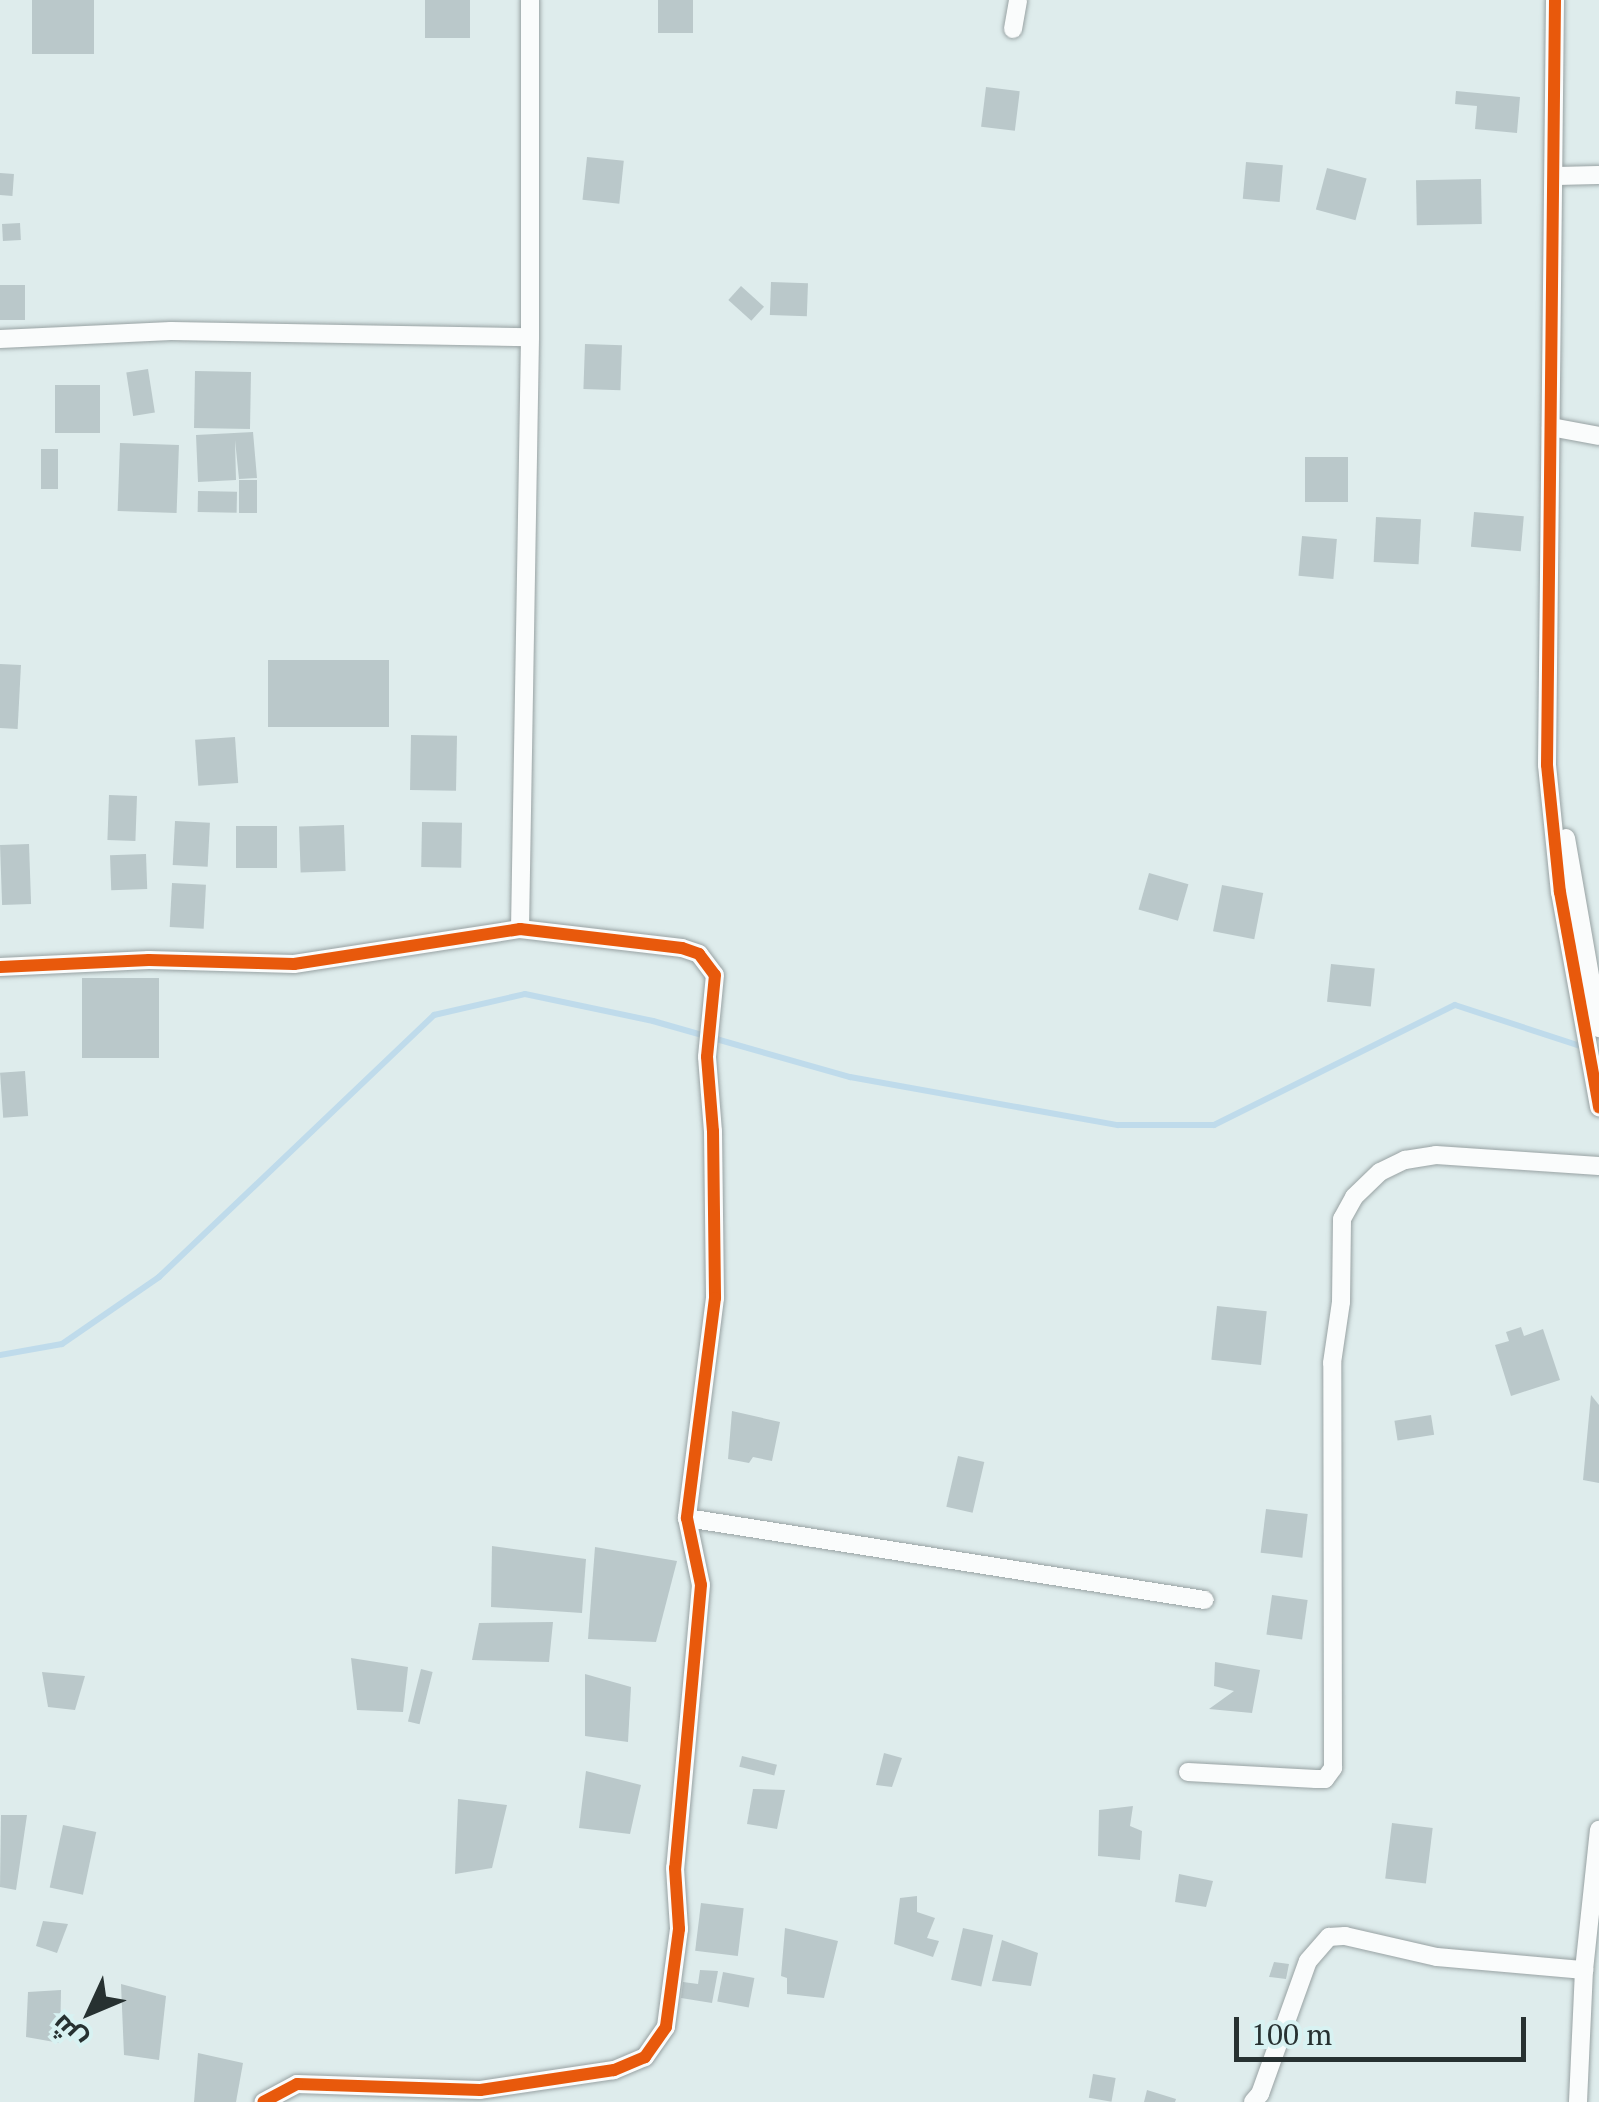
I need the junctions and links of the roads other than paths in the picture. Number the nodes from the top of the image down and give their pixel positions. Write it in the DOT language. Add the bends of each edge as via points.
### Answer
graph roads {
  1 [pos="530,0"];
  2 [pos="1018,0"];
  3 [pos="1555,0"];
  4 [pos="1013,29"];
  5 [pos="1599,175"];
  6 [pos="1556,176"];
  7 [pos="530,338"];
  8 [pos="0,339"];
  9 [pos="1551,427"];
  10 [pos="1599,436"];
  11 [pos="1547,766"];
  12 [pos="520,929"];
  13 [pos="0,967"];
  14 [pos="1599,1028"];
  15 [pos="1599,1107"];
  16 [pos="1599,1166"];
  17 [pos="687,1518"];
  18 [pos="1205,1600"];
  19 [pos="1188,1772"];
  20 [pos="1599,1830"];
  21 [pos="1584,1970"];
  22 [pos="263,2102"];
  23 [pos="1253,2102"];
  24 [pos="1578,2102"];
  1 -- 7 [label="street"];
  2 -- 4 [label="street"];
  3 -- 6 [label="street"];
  5 -- 6 [label="street"];
  6 -- 9 [label="street"];
  7 -- 8 [label="street" via="170,331"];
  7 -- 12 [label="street"];
  9 -- 10 [label="street"];
  9 -- 11 [label="street"];
  11 -- 14 [label="street" via="1560,802"];
  11 -- 15 [label="street" via="1563,912"];
  12 -- 13 [label="street" via="294,964 149,960"];
  12 -- 17 [label="street" via="682,948 698,954 715,975 707,1057 714,1298"];
  16 -- 19 [label="street" via="1436,1155 1380,1172 1354,1197 1342,1220 1332,1362 1333,1768 1324,1779"];
  17 -- 18 [label="street"];
  17 -- 22 [label="street" via="701,1585 675,1868 678,1928 666,2027 646,2056 614,2070 480,2090 297,2084"];
  20 -- 21 [label="street"];
  21 -- 23 [label="street" via="1438,1957 1329,1937 1308,1961"];
  21 -- 24 [label="street"];
}
